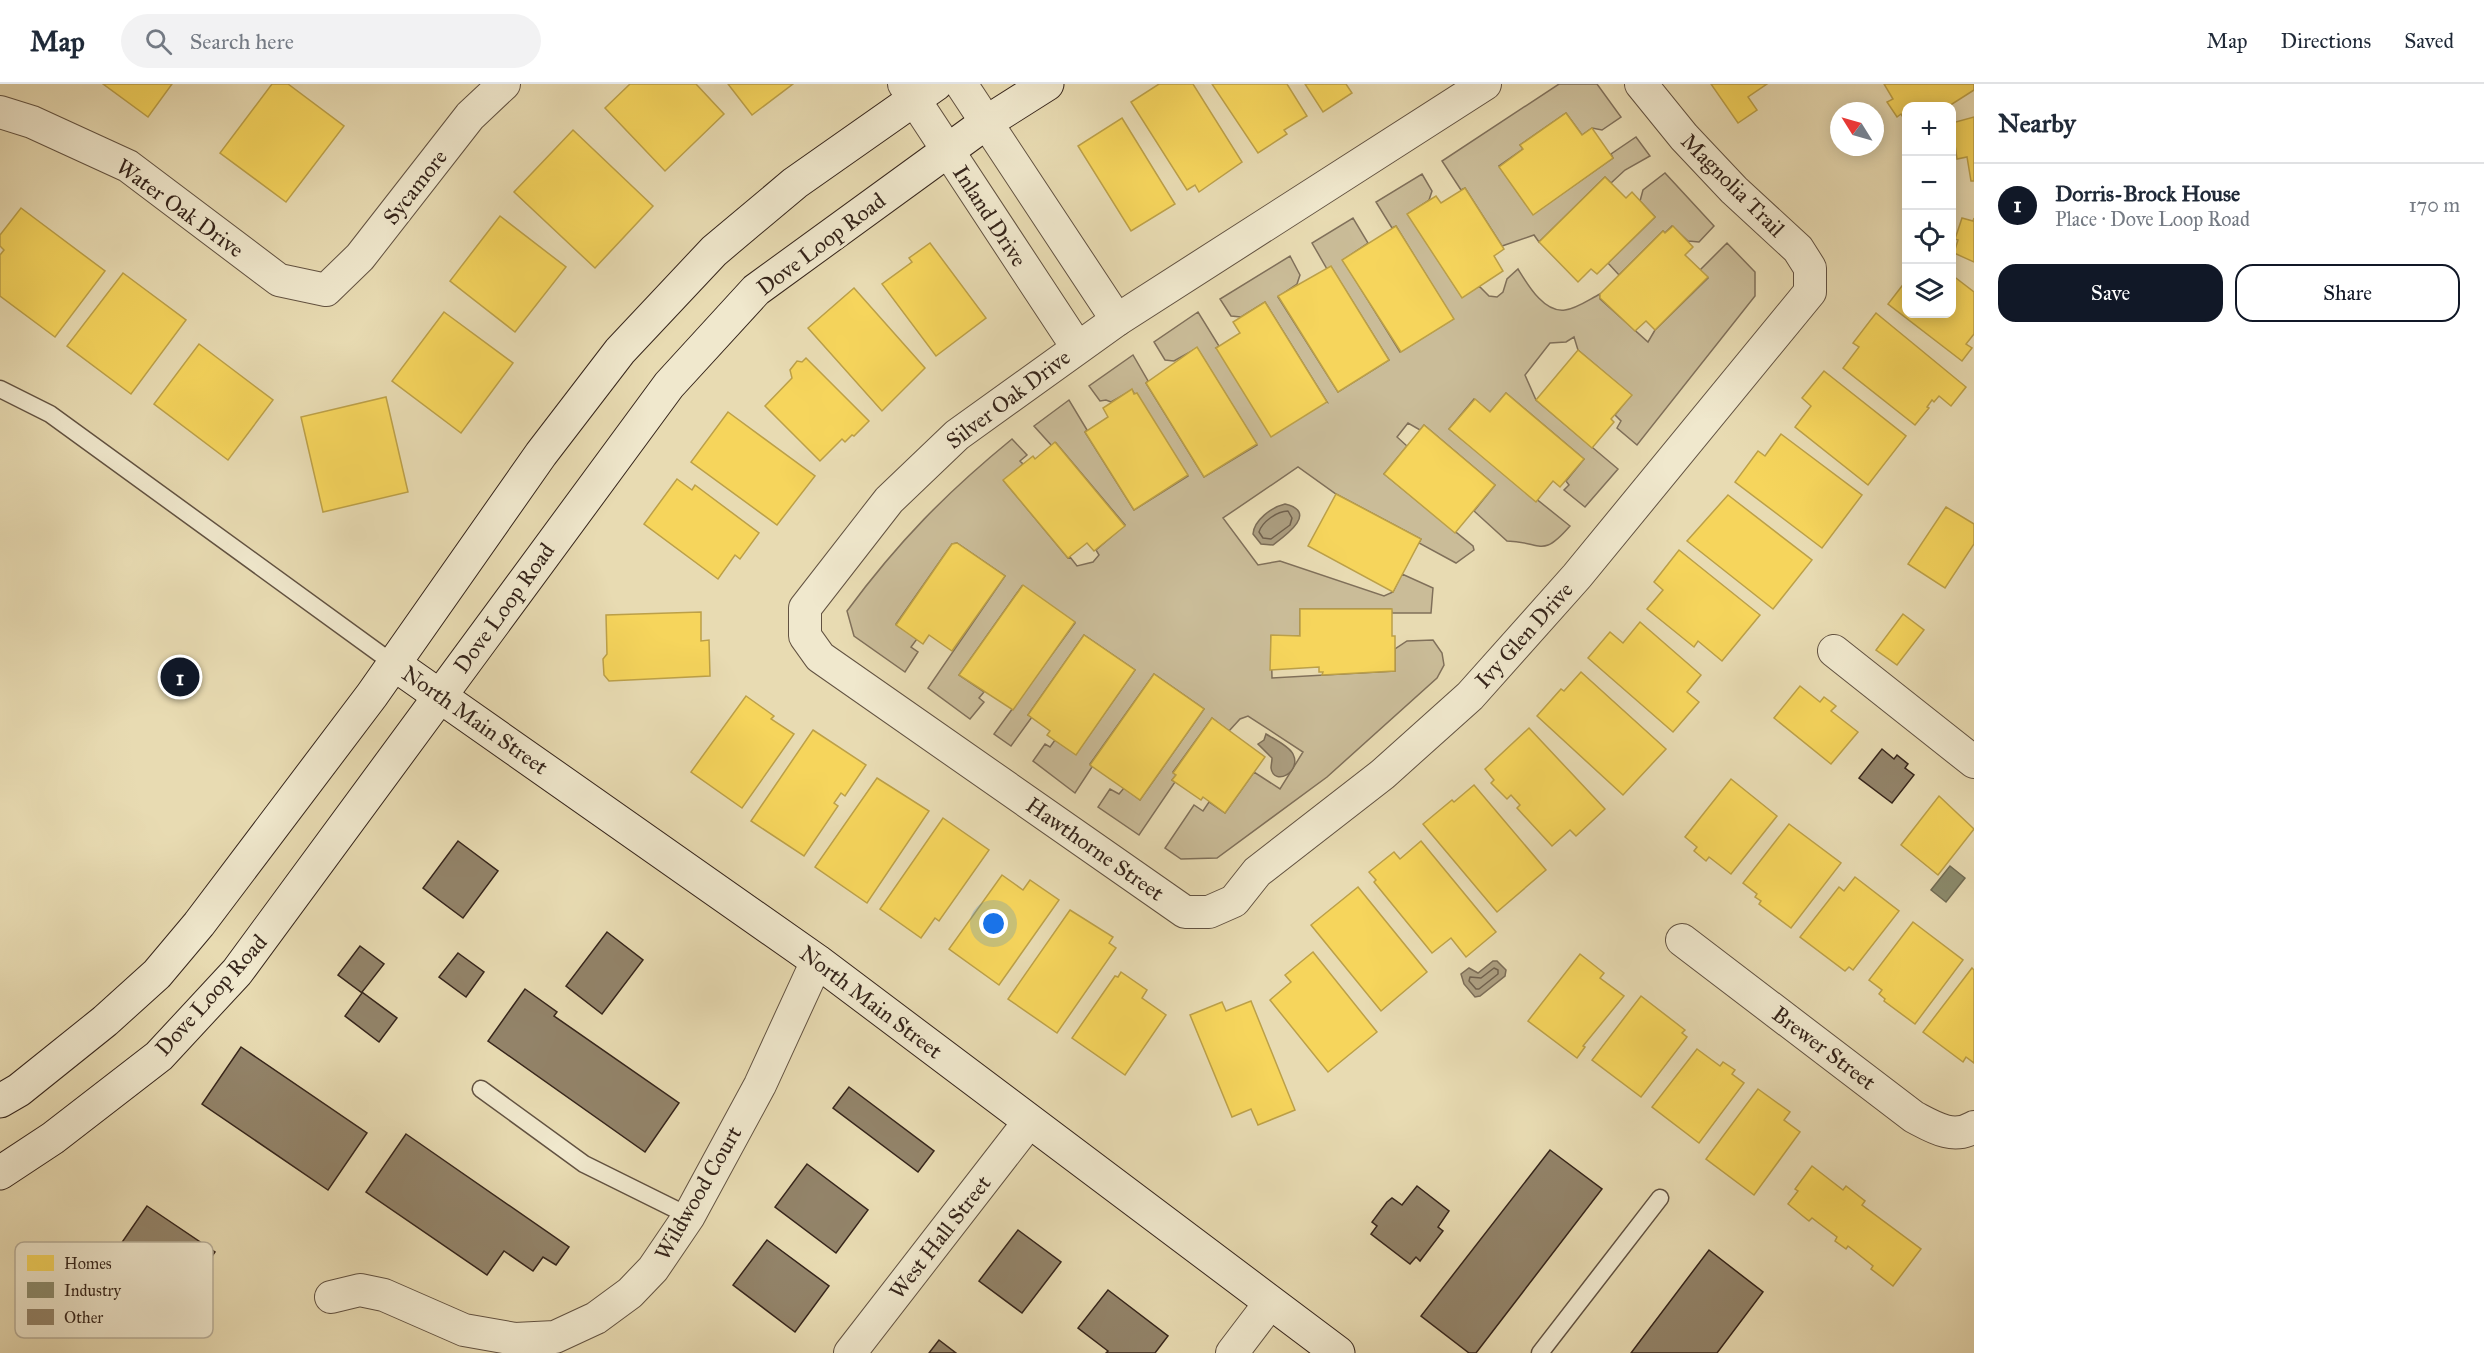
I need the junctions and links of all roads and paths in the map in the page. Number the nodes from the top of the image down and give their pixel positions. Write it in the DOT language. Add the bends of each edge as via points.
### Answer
graph roads {
  1 [pos="504,84"];
  2 [pos="961,84"];
  3 [pos="1047,84"];
  4 [pos="1485,84"];
  5 [pos="1641,84"];
  6 [pos="918,89"];
  7 [pos="0,112"];
  8 [pos="987,122"];
  9 [pos="947,150"];
  10 [pos="326,290"];
  11 [pos="1810,292"];
  12 [pos="1117,320"];
  13 [pos="1077,347"];
  14 [pos="0,389"];
  15 [pos="1834,651"];
  16 [pos="394,664"];
  17 [pos="440,695"];
  18 [pos="1974,762"];
  19 [pos="1004,786"];
  20 [pos="1185,912"];
  21 [pos="1682,940"];
  22 [pos="817,961"];
  23 [pos="482,1089"];
  24 [pos="0,1101"];
  25 [pos="1029,1122"];
  26 [pos="1974,1127"];
  27 [pos="0,1173"];
  28 [pos="1660,1198"];
  29 [pos="689,1216"];
  30 [pos="331,1297"];
  31 [pos="1270,1303"];
  32 [pos="850,1353"];
  33 [pos="1232,1353"];
  34 [pos="1338,1353"];
  35 [pos="1540,1353"];
  1 -- 10 [label="street, Sycamore" via="470,116 360,258"];
  2 -- 8 [label="street"];
  3 -- 8 [label="main road, Dove Loop Road"];
  4 -- 12 [label="street, Silver Oak Drive"];
  5 -- 11 [label="street, Magnolia Trail" via="1684,138 1798,249 1810,268"];
  6 -- 9 [label="street, Inland Drive"];
  6 -- 16 [label="main road" via="714,251 620,351 541,454"];
  7 -- 10 [label="street, Water Oak Drive" via="32,122 128,166 279,280"];
  8 -- 9 [label="main road, Dove Loop Road"];
  8 -- 12 [label="street"];
  9 -- 13 [label="street, Inland Drive"];
  9 -- 17 [label="main road, Dove Loop Road" via="756,290 669,385"];
  11 -- 20 [label="street, Ivy Glen Drive" via="1577,576 1470,696 1383,774 1257,873 1234,901 1209,912"];
  12 -- 13 [label="street, Silver Oak Drive"];
  13 -- 19 [label="street, Silver Oak Drive" via="957,435 889,500 805,608 805,636 820,657"];
  14 -- 16 [label="lane" via="50,414"];
  15 -- 18 [label="street"];
  16 -- 17 [label="main road, North Main Street"];
  16 -- 24 [label="main road" via="157,974 105,1021"];
  17 -- 22 [label="main road, North Main Street"];
  17 -- 27 [label="main road, Dove Loop Road" via="237,972 203,1010 159,1056 109,1097"];
  19 -- 20 [label="street, Hawthorne Street"];
  21 -- 26 [label="street, Brewer Street" via="1914,1117 1943,1132"];
  22 -- 25 [label="main road, North Main Street"];
  22 -- 29 [label="street, Wildwood Court" via="760,1085"];
  23 -- 29 [label="lane" via="584,1164"];
  25 -- 31 [label="main road, North Main Street"];
  25 -- 32 [label="street, West Hall Street"];
  28 -- 35 [label="lane"];
  29 -- 30 [label="street, Wildwood Court" via="653,1269 630,1293 596,1318 555,1336 515,1339 464,1330 384,1295 360,1290"];
  31 -- 33 [label="street"];
  31 -- 34 [label="main road, North Main Street"];
}
